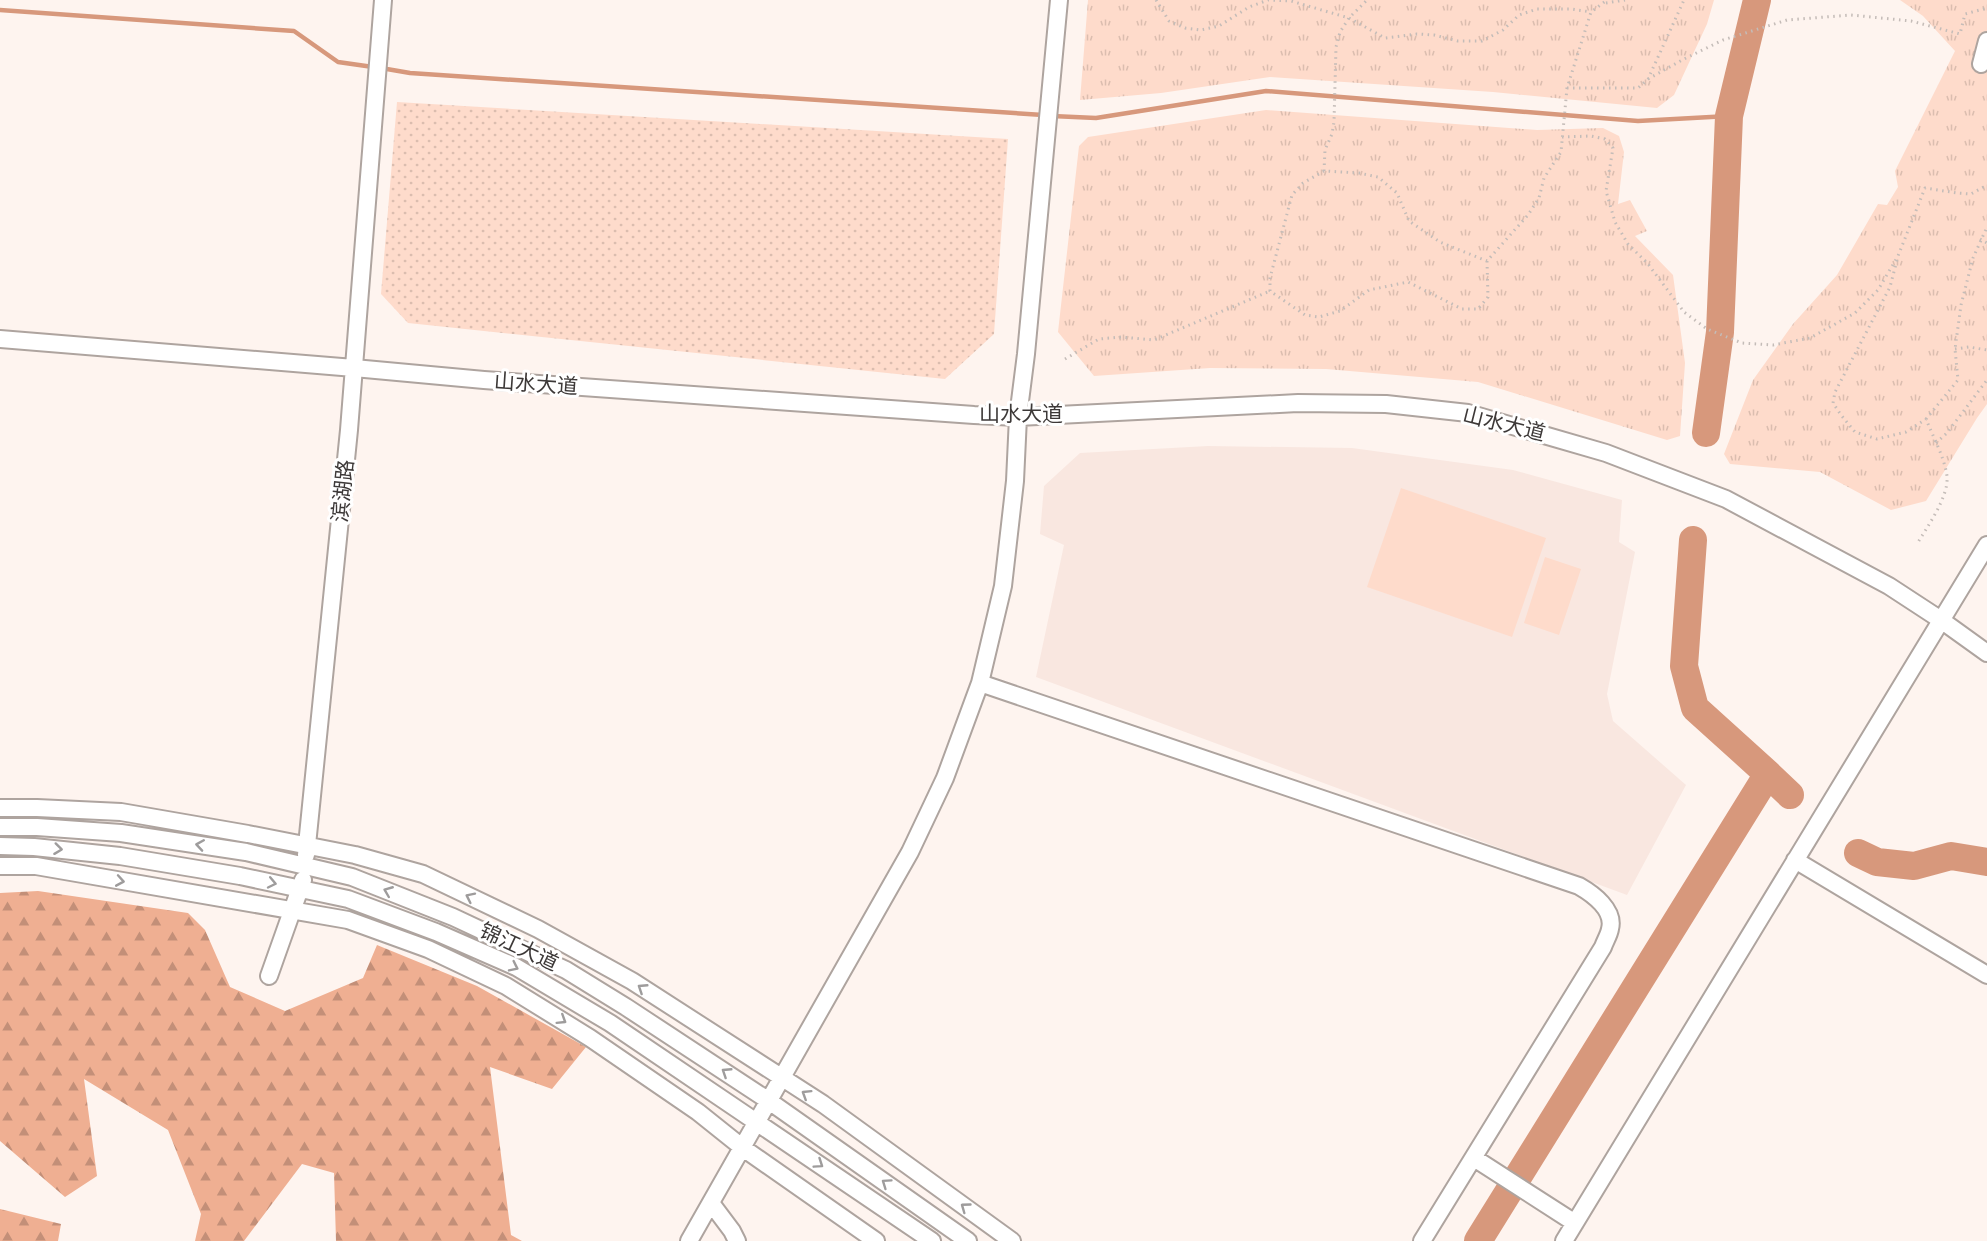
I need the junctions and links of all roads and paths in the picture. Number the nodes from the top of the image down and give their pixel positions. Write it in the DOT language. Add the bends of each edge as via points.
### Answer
graph roads {
  1 [pos="383,0"];
  2 [pos="1059,0"];
  3 [pos="1156,0"];
  4 [pos="1367,0"];
  5 [pos="1625,0"];
  6 [pos="1684,0"];
  7 [pos="1605,2"];
  8 [pos="1987,8"];
  9 [pos="1591,12"];
  10 [pos="1349,18"];
  11 [pos="1987,41"];
  12 [pos="1981,64"];
  13 [pos="1648,79"];
  14 [pos="1567,88"];
  15 [pos="1562,137"];
  16 [pos="1324,171"];
  17 [pos="1987,185"];
  18 [pos="1987,227"];
  19 [pos="1980,239"];
  20 [pos="1987,243"];
  21 [pos="1898,256"];
  22 [pos="1487,261"];
  23 [pos="1270,291"];
  24 [pos="0,339"];
  25 [pos="1955,349"];
  26 [pos="1987,350"];
  27 [pos="1065,359"];
  28 [pos="354,368"];
  29 [pos="1987,380"];
  30 [pos="1018,417"];
  31 [pos="1926,419"];
  32 [pos="1936,443"];
  33 [pos="1917,544"];
  34 [pos="1987,545"];
  35 [pos="1941,620"];
  36 [pos="1987,653"];
  37 [pos="980,683"];
  38 [pos="0,808"];
  39 [pos="0,827"];
  40 [pos="0,846"];
  41 [pos="307,846"];
  42 [pos="1795,860"];
  43 [pos="0,866"];
  44 [pos="305,866"];
  45 [pos="299,889"];
  46 [pos="292,910"];
  47 [pos="1987,975"];
  48 [pos="269,976"];
  49 [pos="782,1078"];
  50 [pos="769,1101"];
  51 [pos="758,1122"];
  52 [pos="743,1148"];
  53 [pos="1474,1158"];
  54 [pos="711,1203"];
  55 [pos="1575,1223"];
  56 [pos="689,1241"];
  57 [pos="737,1241"];
  58 [pos="876,1241"];
  59 [pos="932,1241"];
  60 [pos="968,1241"];
  61 [pos="1012,1241"];
  62 [pos="1422,1241"];
  63 [pos="1564,1241"];
  1 -- 28 [label="street, 滨湖路"];
  2 -- 30 [label="street"];
  3 -- 10 [label="path" via="1170,21 1201,30 1219,26 1268,0 1290,1"];
  4 -- 10 [label="path"];
  5 -- 7 [label="path"];
  6 -- 13 [label="path"];
  7 -- 9 [label="path"];
  8 -- 13 [label="path" via="1965,14 1960,34 1911,21 1851,15 1787,21 1723,40"];
  9 -- 10 [label="path" via="1537,9 1519,15 1503,30 1482,41 1417,34 1385,38"];
  9 -- 14 [label="path"];
  10 -- 16 [label="path" via="1336,47 1334,122 1325,150"];
  11 -- 12 [label="street"];
  13 -- 14 [label="path" via="1638,88"];
  14 -- 15 [label="path"];
  15 -- 21 [label="path" via="1605,138 1612,148 1606,191 1615,222 1628,244 1684,312 1707,329 1742,343 1773,345 1810,338 1855,313 1878,290"];
  15 -- 22 [label="path" via="1561,152 1544,178 1539,198"];
  16 -- 22 [label="path" via="1378,177 1397,193 1409,220 1440,242"];
  16 -- 23 [label="path" via="1292,195"];
  17 -- 21 [label="path" via="1971,194 1925,188"];
  18 -- 19 [label="path"];
  19 -- 20 [label="path"];
  19 -- 25 [label="path" via="1961,305"];
  21 -- 31 [label="path" via="1890,287 1835,392 1833,404 1855,432 1877,439 1906,432"];
  22 -- 23 [label="path" via="1488,297 1478,309 1462,309 1408,282 1370,291 1340,311 1319,317 1305,315"];
  23 -- 27 [label="path" via="1154,340 1099,339"];
  24 -- 28 [label="street, 山水大道"];
  25 -- 26 [label="path"];
  25 -- 31 [label="path" via="1958,380"];
  28 -- 30 [label="street, 山水大道"];
  28 -- 41 [label="street, 滨湖路"];
  29 -- 32 [label="path"];
  30 -- 35 [label="street, 山水大道" via="1298,404 1386,404 1468,413 1606,453 1726,499 1889,586"];
  30 -- 37 [label="street" via="1003,586"];
  31 -- 32 [label="path"];
  32 -- 33 [label="path" via="1947,477 1946,488"];
  34 -- 35 [label="street"];
  35 -- 36 [label="street, 山水大道"];
  35 -- 42 [label="street"];
  37 -- 49 [label="street" via="945,778 910,852"];
  37 -- 53 [label="street" via="1568,882 1596,896 1606,909 1611,927 1603,947"];
  38 -- 41 [label="street" via="121,812"];
  44 -- 39 [label="street, 锦江大道, one-way" via="246,852 121,833"];
  40 -- 45 [label="street, 锦江大道, one-way" via="120,856"];
  41 -- 44 [label="street, 滨湖路"];
  49 -- 41 [label="street, one-way" via="632,981 538,929 423,874"];
  42 -- 47 [label="street"];
  42 -- 55 [label="street"];
  43 -- 46 [label="street, one-way" via="36,866"];
  44 -- 45 [label="street, 滨湖路"];
  50 -- 44 [label="street, 锦江大道, one-way" via="566,970 441,912 352,877"];
  45 -- 46 [label="street, 滨湖路"];
  45 -- 51 [label="street, 锦江大道, one-way" via="348,899 516,967 610,1023"];
  46 -- 48 [label="street, 滨湖路"];
  46 -- 52 [label="street, one-way" via="348,920 428,949 506,986 590,1038"];
  49 -- 50 [label="street"];
  61 -- 49 [label="street, one-way"];
  50 -- 51 [label="street"];
  60 -- 50 [label="street, 锦江大道, one-way"];
  51 -- 52 [label="street"];
  51 -- 59 [label="street, 锦江大道, one-way"];
  52 -- 54 [label="street"];
  52 -- 58 [label="street"];
  53 -- 55 [label="street"];
  53 -- 62 [label="street"];
  54 -- 56 [label="street"];
  54 -- 57 [label="street"];
  55 -- 63 [label="street"];
}
